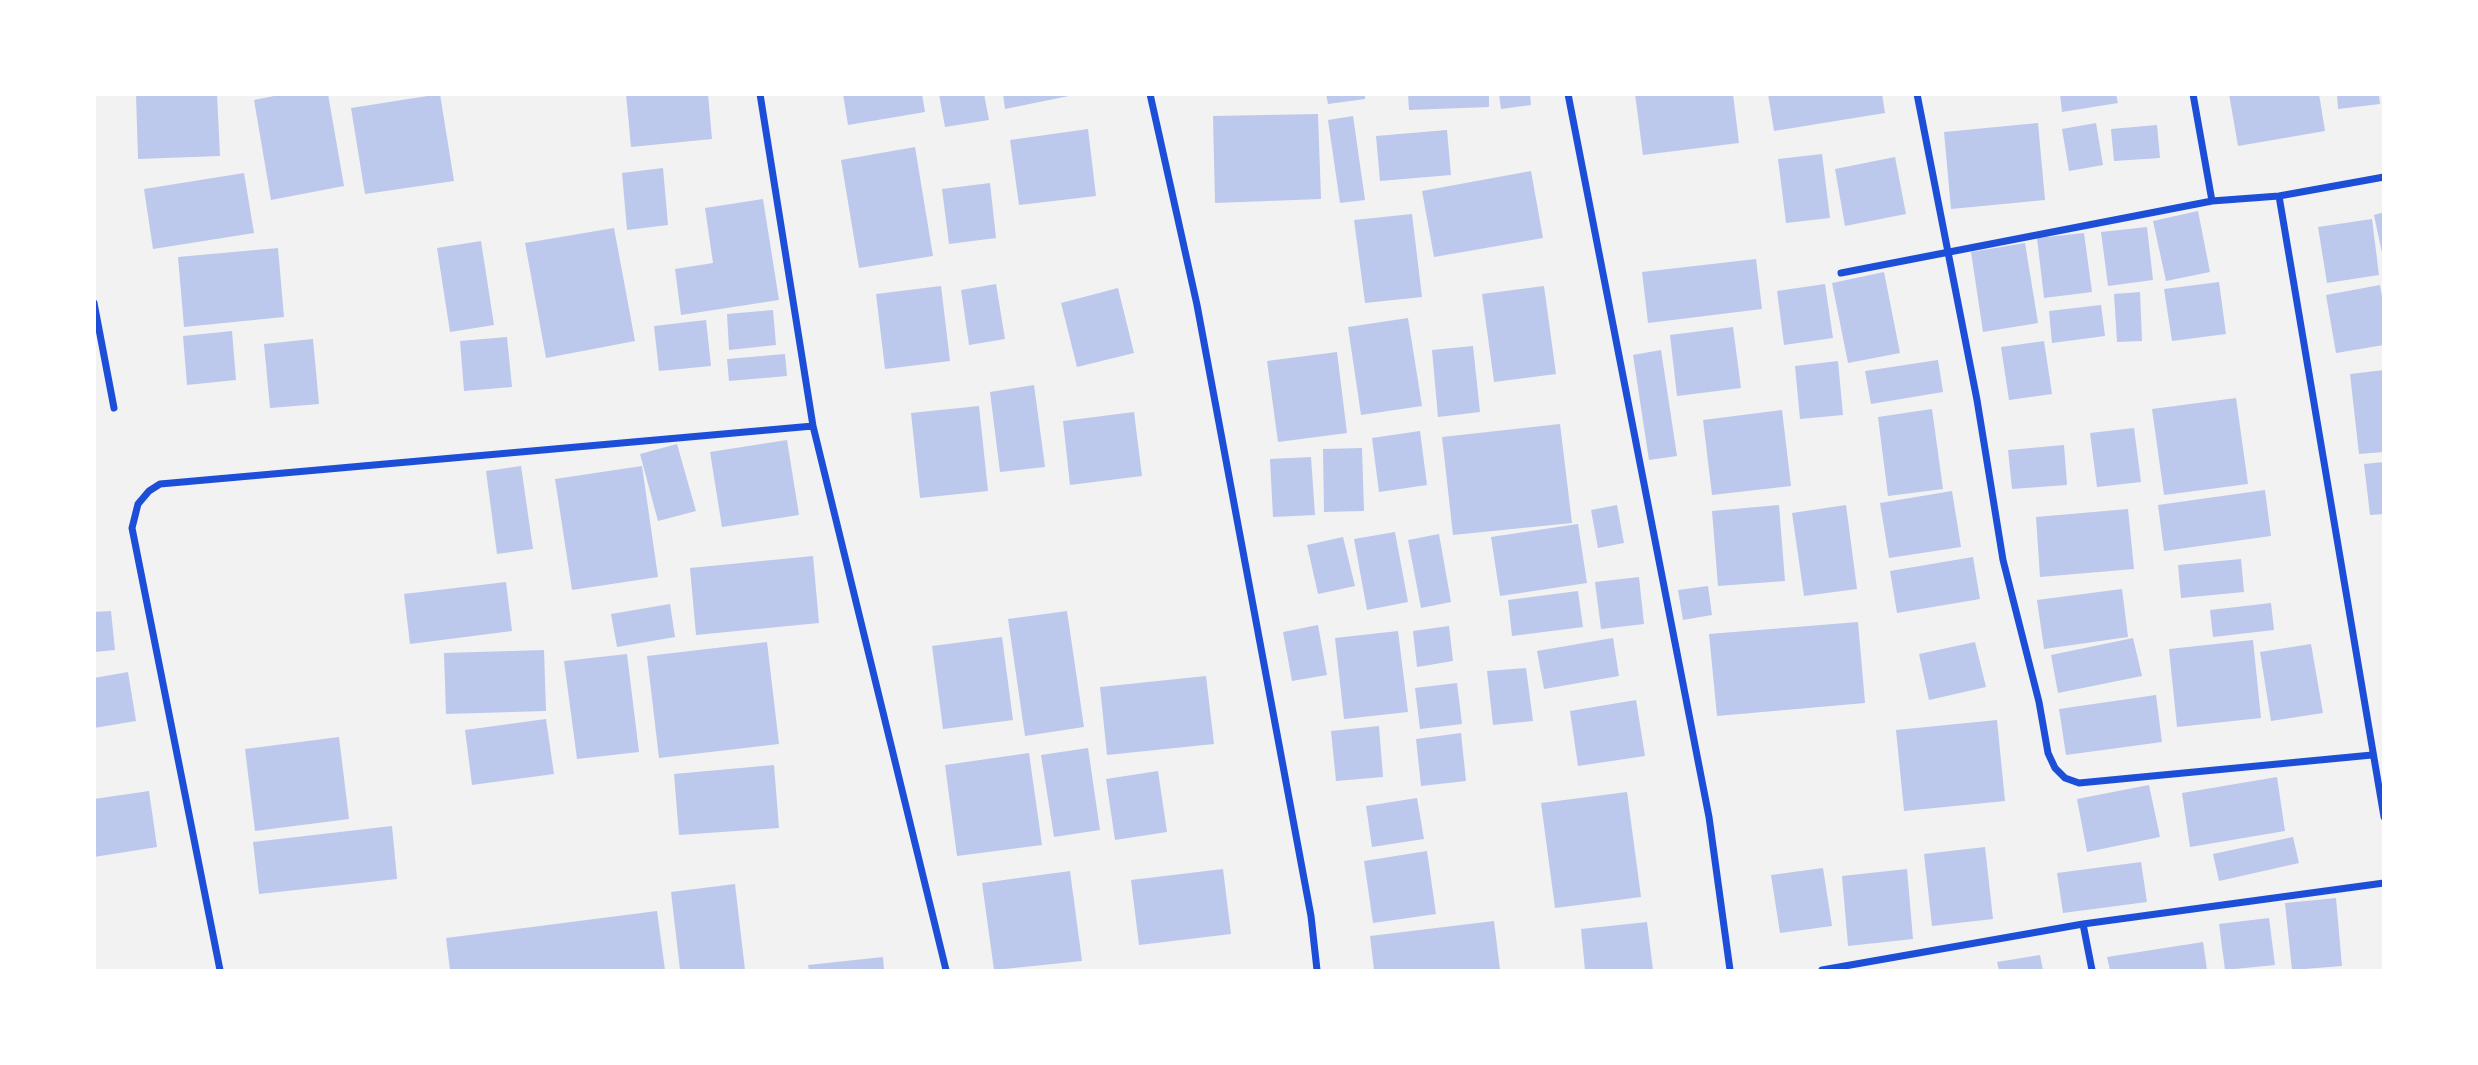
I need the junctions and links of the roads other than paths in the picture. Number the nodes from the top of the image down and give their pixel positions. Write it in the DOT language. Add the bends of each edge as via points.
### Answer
graph roads {
  1 [pos="760,94"];
  2 [pos="1150,94"];
  3 [pos="1568,94"];
  4 [pos="1917,94"];
  5 [pos="2193,94"];
  6 [pos="2384,177"];
  7 [pos="2279,196"];
  8 [pos="2213,201"];
  9 [pos="1948,253"];
  10 [pos="1842,273"];
  11 [pos="94,303"];
  12 [pos="114,408"];
  13 [pos="813,426"];
  14 [pos="2372,754"];
  15 [pos="2384,817"];
  16 [pos="2384,883"];
  17 [pos="2083,924"];
  18 [pos="220,971"];
  19 [pos="946,971"];
  20 [pos="1317,971"];
  21 [pos="1730,971"];
  22 [pos="1822,971"];
  23 [pos="2092,971"];
  1 -- 13 [label="street"];
  2 -- 20 [label="street" via="1197,305 1311,916"];
  3 -- 21 [label="street" via="1709,817"];
  4 -- 9 [label="street"];
  5 -- 8 [label="street"];
  6 -- 7 [label="street"];
  7 -- 8 [label="street"];
  7 -- 14 [label="street"];
  8 -- 9 [label="street"];
  9 -- 10 [label="street"];
  9 -- 14 [label="street" via="1978,400 2003,560 2055,768 2079,783"];
  11 -- 12 [label="street"];
  13 -- 18 [label="street" via="160,484 149,491 138,504 132,528"];
  13 -- 19 [label="street"];
  14 -- 15 [label="street"];
  16 -- 17 [label="street"];
  17 -- 22 [label="street"];
  17 -- 23 [label="street"];
}
